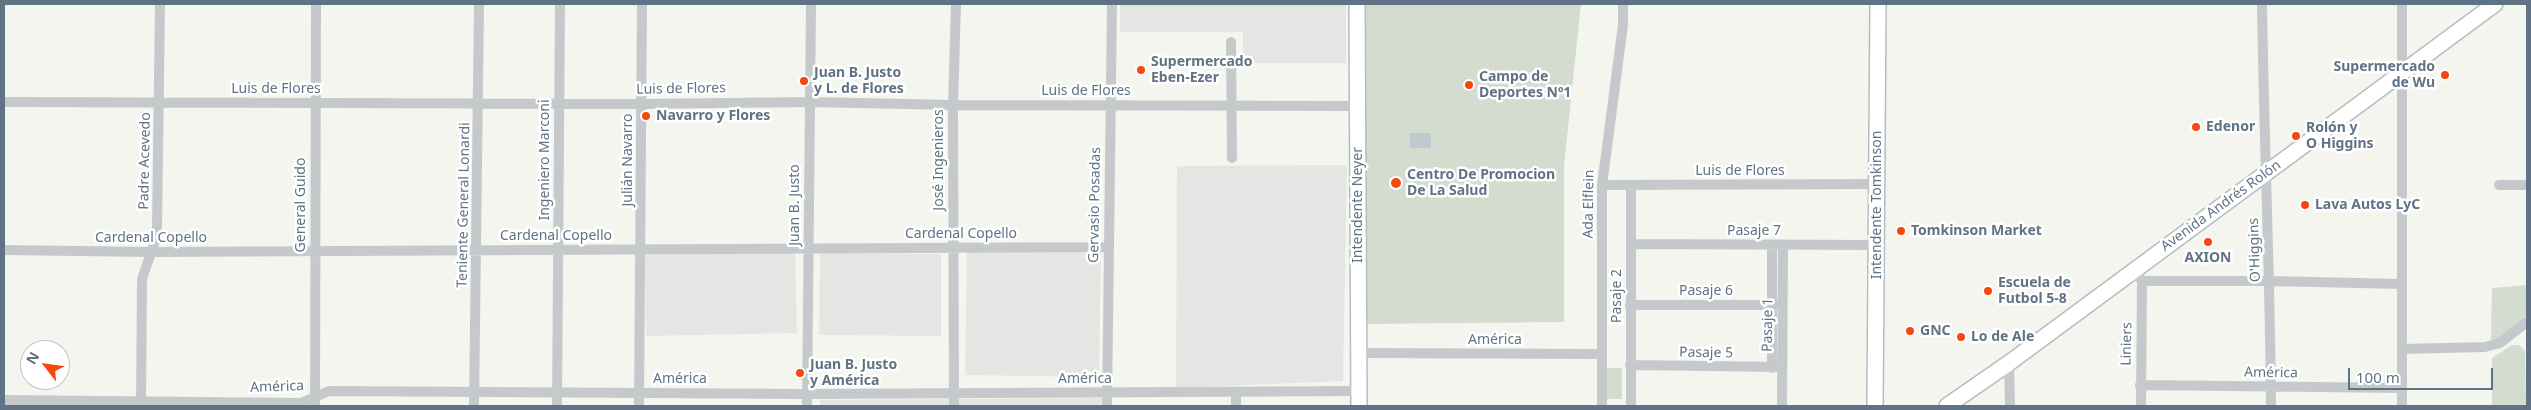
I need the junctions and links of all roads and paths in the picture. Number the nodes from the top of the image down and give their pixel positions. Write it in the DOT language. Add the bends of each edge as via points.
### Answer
graph roads {
  1 [pos="160,4"];
  2 [pos="316,4"];
  3 [pos="479,4"];
  4 [pos="560,4"];
  5 [pos="642,4"];
  6 [pos="811,4"];
  7 [pos="956,4"];
  8 [pos="1112,4"];
  9 [pos="1357,4"];
  10 [pos="1624,4"];
  11 [pos="1878,4"];
  12 [pos="2262,4"];
  13 [pos="2402,4"];
  14 [pos="2495,4"];
  15 [pos="1231,42"];
  16 [pos="2403,73"];
  17 [pos="4,102"];
  18 [pos="160,102"];
  19 [pos="809,102"];
  20 [pos="316,103"];
  21 [pos="479,103"];
  22 [pos="559,103"];
  23 [pos="642,104"];
  24 [pos="953,104"];
  25 [pos="1110,105"];
  26 [pos="1232,105"];
  27 [pos="1358,106"];
  28 [pos="1232,158"];
  29 [pos="2267,171"];
  30 [pos="1878,184"];
  31 [pos="1602,185"];
  32 [pos="1631,185"];
  33 [pos="2499,185"];
  34 [pos="2527,185"];
  35 [pos="1631,244"];
  36 [pos="1778,244"];
  37 [pos="1877,245"];
  38 [pos="1109,247"];
  39 [pos="809,248"];
  40 [pos="953,248"];
  41 [pos="4,250"];
  42 [pos="477,250"];
  43 [pos="558,250"];
  44 [pos="641,250"];
  45 [pos="315,251"];
  46 [pos="151,252"];
  47 [pos="2139,275"];
  48 [pos="2270,281"];
  49 [pos="2402,284"];
  50 [pos="1777,304"];
  51 [pos="1630,305"];
  52 [pos="2527,322"];
  53 [pos="2402,349"];
  54 [pos="1359,353"];
  55 [pos="1602,354"];
  56 [pos="2009,363"];
  57 [pos="1630,365"];
  58 [pos="1776,368"];
  59 [pos="2140,385"];
  60 [pos="2271,387"];
  61 [pos="2402,388"];
  62 [pos="474,392"];
  63 [pos="557,392"];
  64 [pos="954,392"];
  65 [pos="639,393"];
  66 [pos="1107,393"];
  67 [pos="1236,393"];
  68 [pos="807,394"];
  69 [pos="1359,399"];
  70 [pos="4,400"];
  71 [pos="315,402"];
  72 [pos="141,404"];
  73 [pos="474,406"];
  74 [pos="556,406"];
  75 [pos="639,406"];
  76 [pos="807,406"];
  77 [pos="954,406"];
  78 [pos="1107,406"];
  79 [pos="1236,406"];
  80 [pos="1602,406"];
  81 [pos="1631,406"];
  82 [pos="1782,406"];
  83 [pos="1875,406"];
  84 [pos="1947,406"];
  85 [pos="2010,406"];
  86 [pos="2141,406"];
  87 [pos="2271,406"];
  88 [pos="2402,406"];
  1 -- 18 [label="street, Padre Acevedo"];
  2 -- 20 [label="street, General Guido"];
  3 -- 21 [label="street, Teniente General Lonardi"];
  4 -- 22 [label="street, Ingeniero Marconi"];
  5 -- 23 [label="street, Julián Navarro"];
  6 -- 19 [label="street, Juan B. Justo"];
  7 -- 24 [label="street, José Ingenieros"];
  8 -- 25 [label="street, Gervasio Posadas"];
  9 -- 27 [label="street, Intendente Neyer"];
  10 -- 31 [label="street, Ada Elflein"];
  11 -- 30 [label="street, Intendente Tomkinson"];
  12 -- 29 [label="street, O'Higgins"];
  13 -- 16 [label="street"];
  14 -- 16 [label="street, Avenida Andrés Rolón"];
  15 -- 26 [label="street"];
  16 -- 29 [label="street, Avenida Andrés Rolón"];
  16 -- 49 [label="street"];
  17 -- 18 [label="street, Luis de Flores"];
  18 -- 20 [label="street, Luis de Flores"];
  18 -- 46 [label="street, Padre Acevedo" via="157,227"];
  19 -- 23 [label="street, Luis de Flores"];
  19 -- 24 [label="street, Luis de Flores"];
  19 -- 39 [label="street, Juan B. Justo"];
  20 -- 21 [label="street, Luis de Flores"];
  20 -- 45 [label="street, General Guido"];
  21 -- 22 [label="street, Luis de Flores"];
  21 -- 42 [label="street, Teniente General Lonardi"];
  22 -- 23 [label="street, Luis de Flores"];
  22 -- 43 [label="street, Ingeniero Marconi"];
  23 -- 44 [label="street, Julián Navarro"];
  24 -- 25 [label="street, Luis de Flores"];
  24 -- 40 [label="street, José Ingenieros"];
  25 -- 26 [label="street, Luis de Flores"];
  25 -- 38 [label="street, Gervasio Posadas"];
  26 -- 27 [label="street, Luis de Flores"];
  26 -- 28 [label="street"];
  27 -- 54 [label="street, Intendente Neyer"];
  29 -- 47 [label="street, Avenida Andrés Rolón"];
  29 -- 48 [label="street, O'Higgins"];
  30 -- 32 [label="street, Luis de Flores"];
  30 -- 37 [label="street, Intendente Tomkinson"];
  31 -- 32 [label="street, Luis de Flores"];
  31 -- 55 [label="street, Ada Elflein"];
  32 -- 35 [label="street, Pasaje 2"];
  33 -- 34 [label="street"];
  35 -- 36 [label="street, Pasaje 7"];
  35 -- 51 [label="street, Pasaje 2"];
  36 -- 37 [label="street, Pasaje 7"];
  36 -- 50 [label="street, Pasaje 1"];
  37 -- 83 [label="street, Intendente Tomkinson"];
  38 -- 40 [label="street, Cardenal Copello"];
  38 -- 66 [label="street, Gervasio Posadas"];
  39 -- 40 [label="street, Cardenal Copello"];
  39 -- 44 [label="street, Cardenal Copello"];
  39 -- 68 [label="street, Juan B. Justo"];
  40 -- 64 [label="street, José Ingenieros"];
  41 -- 46 [label="street, Cardenal Copello"];
  42 -- 43 [label="street, Cardenal Copello"];
  42 -- 45 [label="street, Cardenal Copello"];
  42 -- 62 [label="street, Teniente General Lonardi"];
  43 -- 44 [label="street, Cardenal Copello"];
  43 -- 63 [label="street, Ingeniero Marconi"];
  44 -- 65 [label="street, Julián Navarro"];
  45 -- 46 [label="street, Cardenal Copello"];
  45 -- 71 [label="street, General Guido"];
  46 -- 72 [label="street, Padre Acevedo" via="142,278"];
  47 -- 48 [label="street"];
  47 -- 56 [label="street, Avenida Andrés Rolón"];
  47 -- 59 [label="street, Liniers"];
  48 -- 49 [label="street"];
  48 -- 60 [label="street, O'Higgins"];
  49 -- 53 [label="street"];
  50 -- 51 [label="street, Pasaje 6"];
  50 -- 58 [label="street, Pasaje 1"];
  51 -- 57 [label="street, Pasaje 2"];
  52 -- 53 [label="street" via="2500,344"];
  53 -- 61 [label="street"];
  54 -- 55 [label="street, América"];
  54 -- 69 [label="street, Intendente Neyer"];
  55 -- 80 [label="street, Ada Elflein"];
  56 -- 84 [label="street, Avenida Andrés Rolón"];
  56 -- 85 [label="street"];
  57 -- 58 [label="street, Pasaje 5"];
  57 -- 81 [label="street, Pasaje 2"];
  58 -- 82 [label="street, Pasaje 1"];
  59 -- 60 [label="street, América"];
  59 -- 86 [label="street, Liniers"];
  60 -- 61 [label="street, América"];
  60 -- 87 [label="street, O'Higgins"];
  61 -- 88 [label="street"];
  62 -- 63 [label="street, América"];
  62 -- 71 [label="street, América" via="329,391"];
  62 -- 73 [label="street, Teniente General Lonardi"];
  63 -- 65 [label="street, América"];
  63 -- 74 [label="street, Ingeniero Marconi"];
  64 -- 66 [label="street, América"];
  64 -- 68 [label="street, América"];
  64 -- 77 [label="street, José Ingenieros"];
  65 -- 68 [label="street, América"];
  65 -- 75 [label="street, Julián Navarro"];
  66 -- 67 [label="street, América"];
  66 -- 78 [label="street, Gervasio Posadas"];
  67 -- 69 [label="street, América"];
  67 -- 79 [label="street"];
  68 -- 76 [label="street, Juan B. Justo"];
  70 -- 72 [label="street, América"];
  71 -- 72 [label="street, América"];
}
